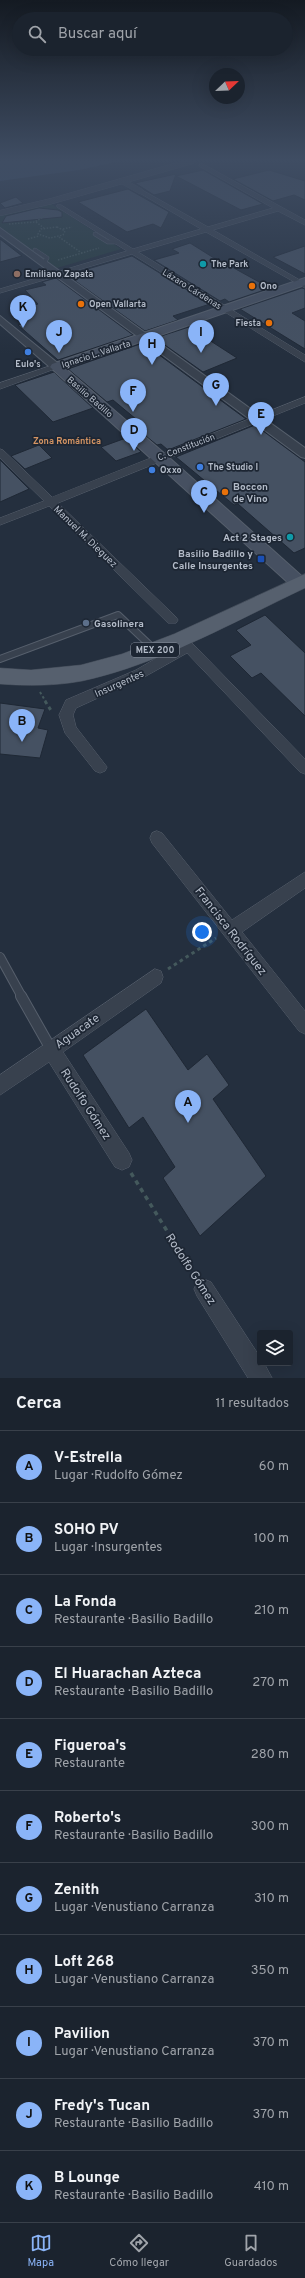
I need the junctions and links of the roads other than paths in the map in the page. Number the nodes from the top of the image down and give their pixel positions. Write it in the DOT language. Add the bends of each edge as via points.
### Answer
graph roads {
  1 [pos="91,225"];
  2 [pos="201,225"];
  3 [pos="221,225"];
  4 [pos="208,229"];
  5 [pos="0,231"];
  6 [pos="95,234"];
  7 [pos="118,242"];
  8 [pos="35,250"];
  9 [pos="132,251"];
  10 [pos="45,263"];
  11 [pos="58,273"];
  12 [pos="303,283"];
  13 [pos="0,291"];
  14 [pos="224,309"];
  15 [pos="0,319"];
  16 [pos="147,338"];
  17 [pos="305,359"];
  18 [pos="56,367"];
  19 [pos="0,386"];
  20 [pos="305,400"];
  21 [pos="259,419"];
  22 [pos="0,452"];
  23 [pos="305,454"];
  24 [pos="160,457"];
  25 [pos="50,502"];
  26 [pos="0,522"];
  27 [pos="303,584"];
  28 [pos="172,620"];
  29 [pos="185,643"];
  30 [pos="155,650"];
  31 [pos="0,659"];
  32 [pos="0,676"];
  33 [pos="100,767"];
  34 [pos="305,768"];
  35 [pos="157,838"];
  36 [pos="305,879"];
  37 [pos="230,930"];
  38 [pos="0,957"];
  39 [pos="155,977"];
  40 [pos="305,1025"];
  41 [pos="51,1049"];
  42 [pos="0,1086"];
  43 [pos="122,1160"];
  44 [pos="204,1289"];
  45 [pos="261,1378"];
  1 -- 7 [label="street, Lázaro Cárdenas"];
  2 -- 4 [label="street"];
  3 -- 4 [label="street"];
  4 -- 9 [label="street"];
  4 -- 12 [label="street"];
  5 -- 10 [label="street"];
  6 -- 7 [label="lane" via="108,242"];
  7 -- 9 [label="street, Lázaro Cárdenas"];
  8 -- 10 [label="lane" via="46,258"];
  9 -- 11 [label="street"];
  9 -- 14 [label="street, Lázaro Cárdenas"];
  10 -- 11 [label="street"];
  11 -- 13 [label="street"];
  11 -- 16 [label="street"];
  12 -- 14 [label="main road, Ignacio L. Vallarta"];
  14 -- 16 [label="main road, Ignacio L. Vallarta"];
  14 -- 17 [label="street, Lázaro Cárdenas"];
  15 -- 18 [label="street, Basilio Badillo"];
  16 -- 18 [label="main road, Ignacio L. Vallarta"];
  16 -- 21 [label="street"];
  18 -- 19 [label="street, Ignacio L. Vallarta"];
  18 -- 24 [label="main road, Basilio Badillo"];
  20 -- 21 [label="street, C. Constitución"];
  21 -- 23 [label="street"];
  21 -- 24 [label="street, C. Constitución"];
  22 -- 25 [label="street, Manuel M. Dieguez"];
  24 -- 25 [label="street, C. Constitución"];
  24 -- 27 [label="main road, Basilio Badillo"];
  25 -- 26 [label="street, C. Constitución"];
  25 -- 28 [label="street, Manuel M. Dieguez"];
  27 -- 29 [label="main road, MEX 200"];
  29 -- 30 [label="main road, MEX 200"];
  29 -- 33 [label="street, Insurgentes" via="142,674 71,704 66,715 70,729"];
  29 -- 34 [label="street"];
  30 -- 31 [label="lane" via="118,615"];
  30 -- 32 [label="main road, MEX 200" via="81,673 34,678"];
  35 -- 37 [label="street, Francisca Rodríguez"];
  36 -- 37 [label="street"];
  37 -- 40 [label="street, Francisca Rodríguez"];
  38 -- 41 [label="lane"];
  39 -- 41 [label="street, Aguacate"];
  41 -- 42 [label="street, Aguacate"];
  41 -- 43 [label="street, Rudolfo Gómez"];
  44 -- 45 [label="street, Rodolfo Gómez"];
}
